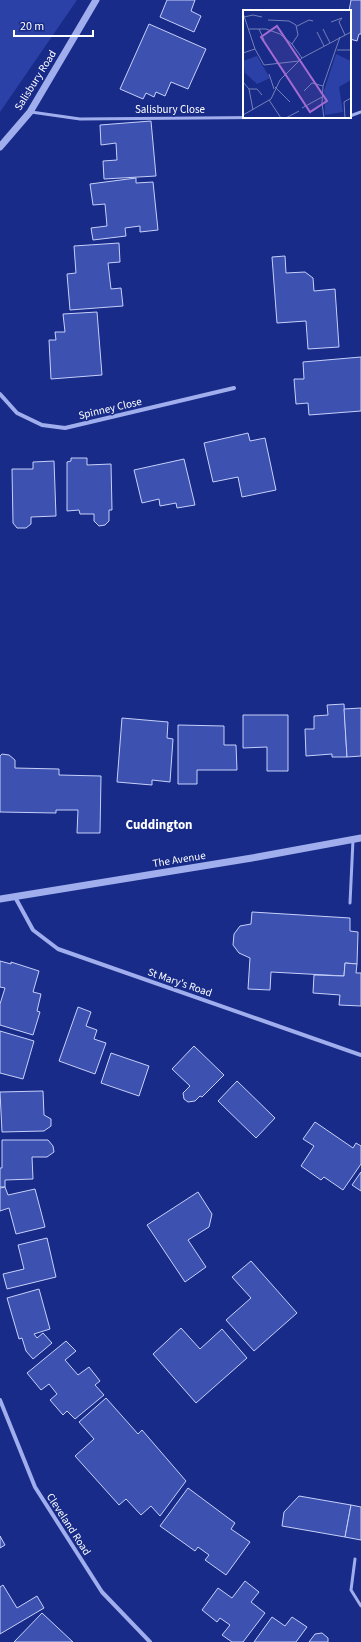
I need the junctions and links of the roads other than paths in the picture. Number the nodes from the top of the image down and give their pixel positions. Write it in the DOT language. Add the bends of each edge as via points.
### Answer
graph roads {
  1 [pos="96,0"];
  2 [pos="30,112"];
  3 [pos="361,112"];
  4 [pos="351,116"];
  5 [pos="243,118"];
  6 [pos="0,147"];
  7 [pos="234,388"];
  8 [pos="0,394"];
  9 [pos="361,838"];
  10 [pos="353,840"];
  11 [pos="15,897"];
  12 [pos="0,899"];
  13 [pos="350,903"];
  14 [pos="361,1055"];
  15 [pos="0,1400"];
  16 [pos="354,1559"];
  17 [pos="361,1606"];
  18 [pos="150,1642"];
  1 -- 2 [label="street, Salisbury Road"];
  2 -- 5 [label="lane, Salisbury Close" via="80,119"];
  2 -- 6 [label="street, Salisbury Road"];
  3 -- 4 [label="lane"];
  7 -- 8 [label="street, Spinney Close" via="66,428 42,425 16,413"];
  9 -- 10 [label="street, The Avenue"];
  10 -- 11 [label="street, The Avenue"];
  10 -- 13 [label="lane"];
  11 -- 12 [label="street, The Avenue"];
  11 -- 14 [label="street, St Mary's Road" via="33,930 58,949"];
  15 -- 18 [label="street, Cleveland Road" via="35,1488 102,1592"];
  16 -- 17 [label="lane" via="352,1590"];
}
